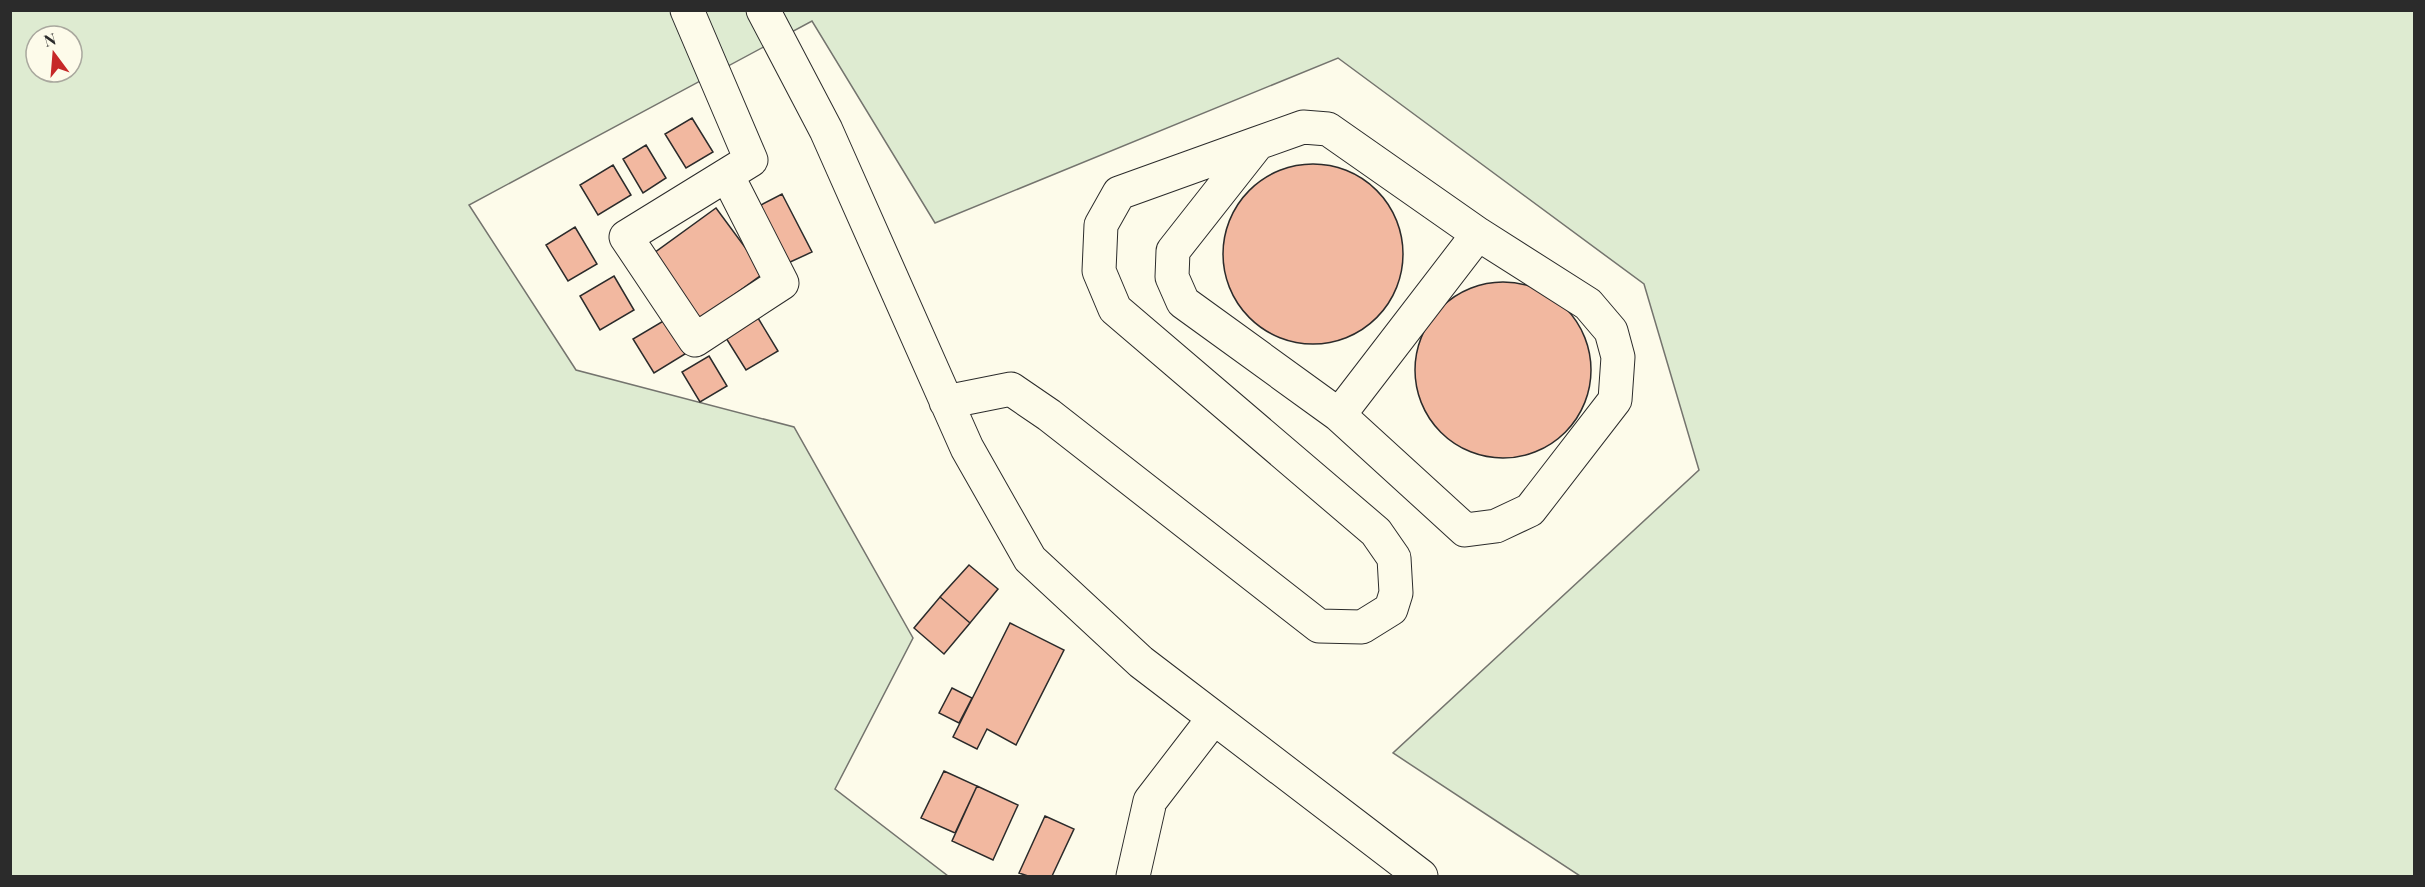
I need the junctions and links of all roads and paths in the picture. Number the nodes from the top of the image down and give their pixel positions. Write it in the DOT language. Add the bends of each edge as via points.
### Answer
graph roads {
  1 [pos="687,10"];
  2 [pos="763,10"];
  3 [pos="1258,143"];
  4 [pos="727,175"];
  5 [pos="1478,234"];
  6 [pos="946,402"];
  7 [pos="1339,415"];
  8 [pos="1213,719"];
  9 [pos="1133,876"];
  10 [pos="1421,876"];
  1 -- 4 [label="street" via="750,160"];
  2 -- 6 [label="street" via="826,130"];
  3 -- 5 [label="street" via="1303,127 1328,129"];
  3 -- 6 [label="street" via="1119,193 1101,225 1099,271 1115,309 1376,532 1394,558 1396,594 1391,609 1362,627 1319,626 1059,422 1011,389"];
  3 -- 7 [label="street" via="1173,250 1172,277 1183,302"];
  4 -- 4 [label="street" via="626,237 695,340 782,283"];
  5 -- 7 [label="street"];
  5 -- 7 [label="street" via="1588,304 1611,331 1618,357 1615,400 1530,510 1496,526 1465,530"];
  6 -- 8 [label="street" via="967,448 1030,559 1141,662"];
  8 -- 9 [label="street" via="1150,801"];
  8 -- 10 [label="street"];
}
